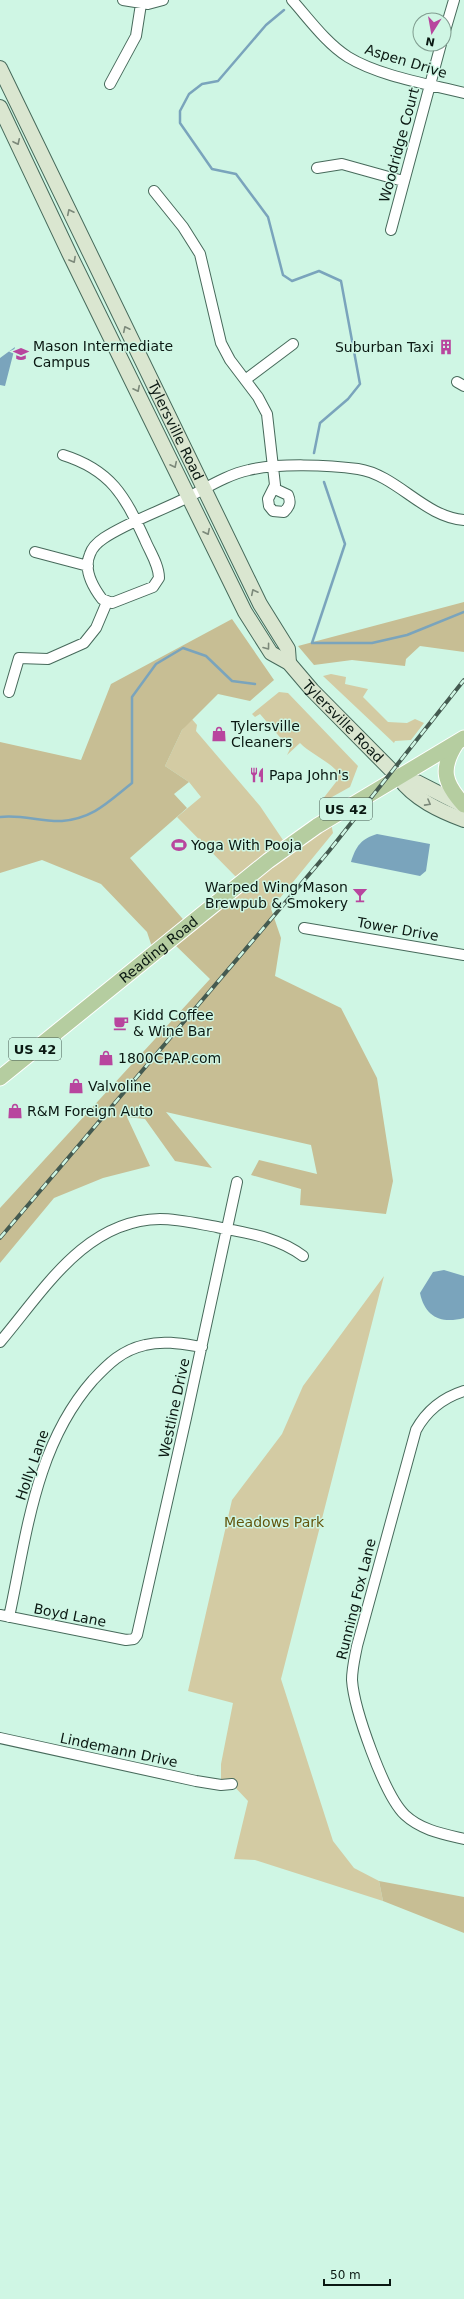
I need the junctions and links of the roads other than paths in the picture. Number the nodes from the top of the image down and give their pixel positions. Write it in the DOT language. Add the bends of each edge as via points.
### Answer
graph roads {
  1 [pos="123,0"];
  2 [pos="164,0"];
  3 [pos="292,0"];
  4 [pos="454,0"];
  5 [pos="141,4"];
  6 [pos="450,12"];
  7 [pos="439,52"];
  8 [pos="0,68"];
  9 [pos="110,84"];
  10 [pos="430,84"];
  11 [pos="464,93"];
  12 [pos="0,107"];
  13 [pos="317,168"];
  14 [pos="403,181"];
  15 [pos="154,191"];
  16 [pos="391,230"];
  17 [pos="292,344"];
  18 [pos="246,380"];
  19 [pos="63,454"];
  20 [pos="274,467"];
  21 [pos="275,489"];
  22 [pos="204,490"];
  23 [pos="190,497"];
  24 [pos="464,520"];
  25 [pos="136,522"];
  26 [pos="35,552"];
  27 [pos="88,566"];
  28 [pos="107,602"];
  29 [pos="289,663"];
  30 [pos="9,692"];
  31 [pos="461,740"];
  32 [pos="399,778"];
  33 [pos="464,805"];
  34 [pos="464,820"];
  35 [pos="304,928"];
  36 [pos="464,955"];
  37 [pos="0,1078"];
  38 [pos="237,1182"];
  39 [pos="228,1229"];
  40 [pos="303,1256"];
  41 [pos="0,1342"];
  42 [pos="202,1348"];
  43 [pos="464,1391"];
  44 [pos="5,1616"];
  45 [pos="134,1639"];
  46 [pos="0,1738"];
  47 [pos="232,1784"];
  48 [pos="464,1839"];
  1 -- 5 [label="street"];
  2 -- 5 [label="street"];
  3 -- 10 [label="street, Aspen Drive" via="328,40 347,56 371,67"];
  4 -- 6 [label="street"];
  5 -- 9 [label="street" via="136,36"];
  7 -- 10 [label="street, Woodridge Court"];
  22 -- 8 [label="main road, Tylersville Road, one-way"];
  10 -- 11 [label="street, Aspen Drive"];
  10 -- 14 [label="street, Woodridge Court"];
  12 -- 23 [label="main road, Tylersville Road, one-way"];
  13 -- 14 [label="street" via="342,164"];
  14 -- 16 [label="street, Woodridge Court"];
  15 -- 18 [label="street" via="183,227 200,254 221,343 230,360"];
  17 -- 18 [label="street"];
  18 -- 20 [label="street" via="261,402 269,420"];
  19 -- 25 [label="street" via="88,464 105,475 123,496"];
  20 -- 21 [label="street"];
  20 -- 22 [label="street" via="247,470"];
  20 -- 24 [label="street" via="359,469 371,473 445,516"];
  22 -- 23 [label="street"];
  29 -- 22 [label="main road, Tylersville Road, one-way" via="288,649 260,604"];
  23 -- 25 [label="street"];
  23 -- 29 [label="main road, Tylersville Road, one-way" via="260,638 271,653"];
  25 -- 27 [label="street" via="98,543 90,554"];
  25 -- 28 [label="street" via="157,566 158,581 153,587 122,600"];
  26 -- 27 [label="street"];
  27 -- 28 [label="street" via="97,593"];
  28 -- 30 [label="street" via="96,628 84,643 48,659 19,658"];
  29 -- 32 [label="main road, Tylersville Road" via="312,690"];
  31 -- 32 [label="main road, Reading Road / US 42"];
  31 -- 33 [label="main road" via="447,759 445,770 454,794"];
  32 -- 33 [label="main road" via="417,782"];
  32 -- 34 [label="main road, Tylersville Road, one-way" via="417,797"];
  32 -- 37 [label="main road, Reading Road / US 42" via="318,826 268,861"];
  35 -- 36 [label="street, Tower Drive"];
  38 -- 39 [label="street, Westline Drive"];
  39 -- 40 [label="street" via="281,1243"];
  39 -- 41 [label="street" via="160,1219 140,1221 109,1230 72,1256"];
  39 -- 42 [label="street, Westline Drive"];
  42 -- 44 [label="street, Holly Lane" via="157,1343 135,1348 113,1360 84,1391 57,1432 38,1483"];
  42 -- 45 [label="street, Westline Drive" via="140,1623"];
  43 -- 48 [label="street, Running Fox Lane" via="435,1405 416,1430 357,1646 352,1678 376,1760 390,1797 397,1808 429,1830"];
  44 -- 45 [label="street, Boyd Lane" via="126,1640"];
  46 -- 47 [label="street, Lindemann Drive" via="196,1781"];
}
